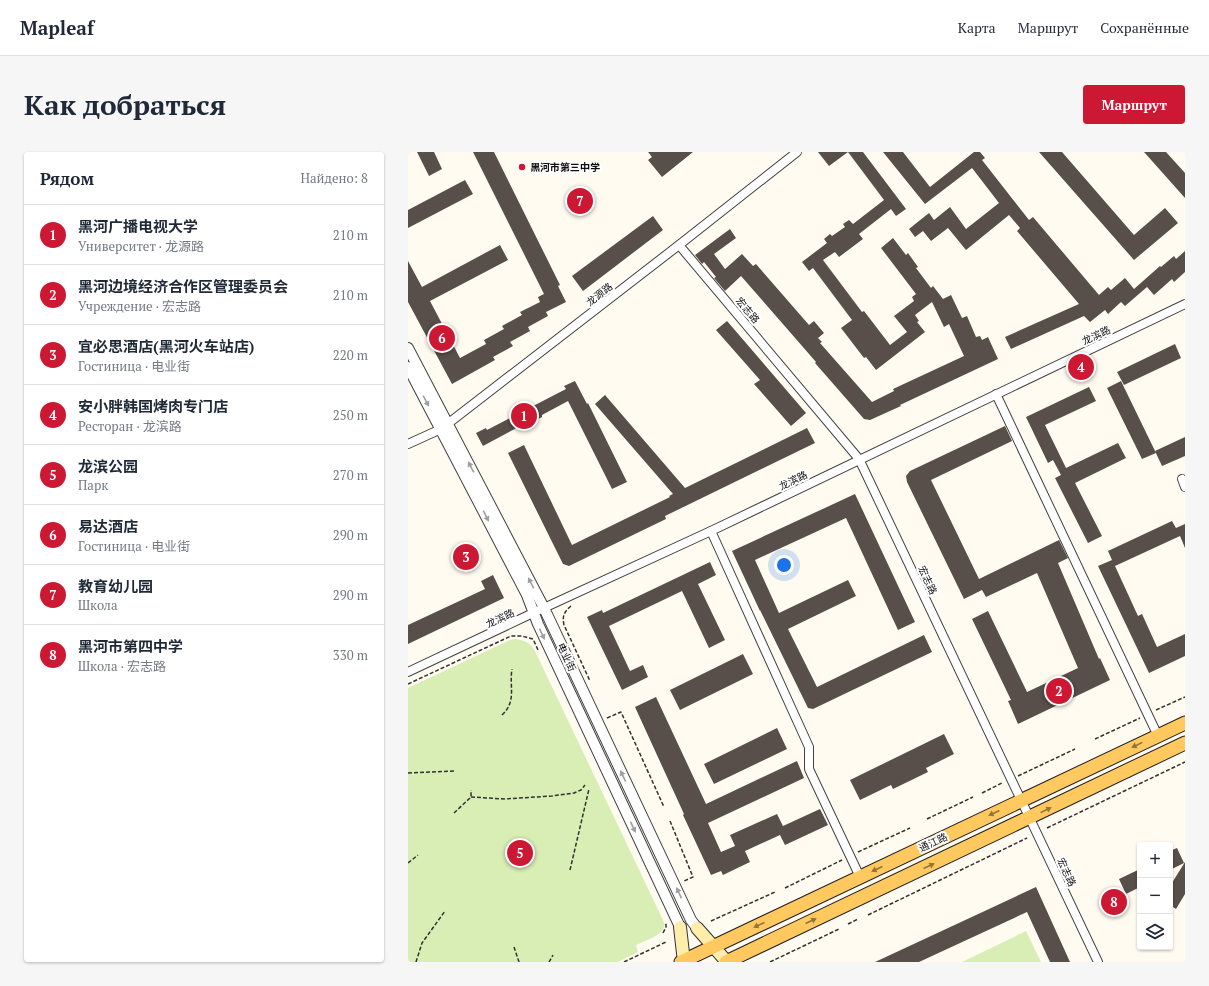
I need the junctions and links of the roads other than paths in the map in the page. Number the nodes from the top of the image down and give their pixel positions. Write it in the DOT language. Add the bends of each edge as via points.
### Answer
graph roads {
  1 [pos="797,152"];
  2 [pos="679,244"];
  3 [pos="1185,304"];
  4 [pos="408,348"];
  5 [pos="408,366"];
  6 [pos="996,394"];
  7 [pos="444,426"];
  8 [pos="408,444"];
  9 [pos="859,459"];
  10 [pos="711,531"];
  11 [pos="544,608"];
  12 [pos="533,613"];
  13 [pos="408,672"];
  14 [pos="1185,723"];
  15 [pos="1158,736"];
  16 [pos="1185,743"];
  17 [pos="1022,801"];
  18 [pos="1030,818"];
  19 [pos="860,877"];
  20 [pos="680,927"];
  21 [pos="697,928"];
  22 [pos="713,947"];
  23 [pos="683,962"];
  24 [pos="727,962"];
  25 [pos="1098,962"];
  1 -- 2 [label="street, 龙源路"];
  2 -- 7 [label="street, 龙源路"];
  2 -- 9 [label="street, 宏志路"];
  3 -- 6 [label="street, 龙滨路"];
  4 -- 7 [label="street, 电业街"];
  5 -- 7 [label="street, 电业街, one-way"];
  6 -- 9 [label="street, 龙滨路"];
  6 -- 15 [label="street"];
  7 -- 8 [label="street, 龙源路"];
  11 -- 7 [label="street, 电业街, one-way"];
  7 -- 12 [label="street, 电业街, one-way" via="527,595"];
  9 -- 10 [label="street, 龙滨路"];
  9 -- 17 [label="street, 宏志路"];
  10 -- 11 [label="street, 龙滨路"];
  10 -- 19 [label="street" via="809,747 809,769"];
  11 -- 12 [label="street, 龙滨路"];
  21 -- 11 [label="street, 电业街, one-way"];
  12 -- 13 [label="street, 龙滨路"];
  12 -- 20 [label="street, 电业街, one-way"];
  14 -- 15 [label="main road, 通江路"];
  15 -- 17 [label="main road, 通江路, one-way"];
  18 -- 16 [label="main road, 通江路, one-way"];
  17 -- 18 [label="street, 宏志路"];
  17 -- 19 [label="main road, 通江路, one-way"];
  24 -- 18 [label="main road, 通江路, one-way"];
  18 -- 25 [label="street, 宏志路"];
  19 -- 22 [label="main road, 通江路, one-way"];
  20 -- 23 [label="main road, 电业街"];
  21 -- 22 [label="main road, 电业街"];
  22 -- 23 [label="main road, 通江路"];
  22 -- 24 [label="main road, 电业街"];
}
